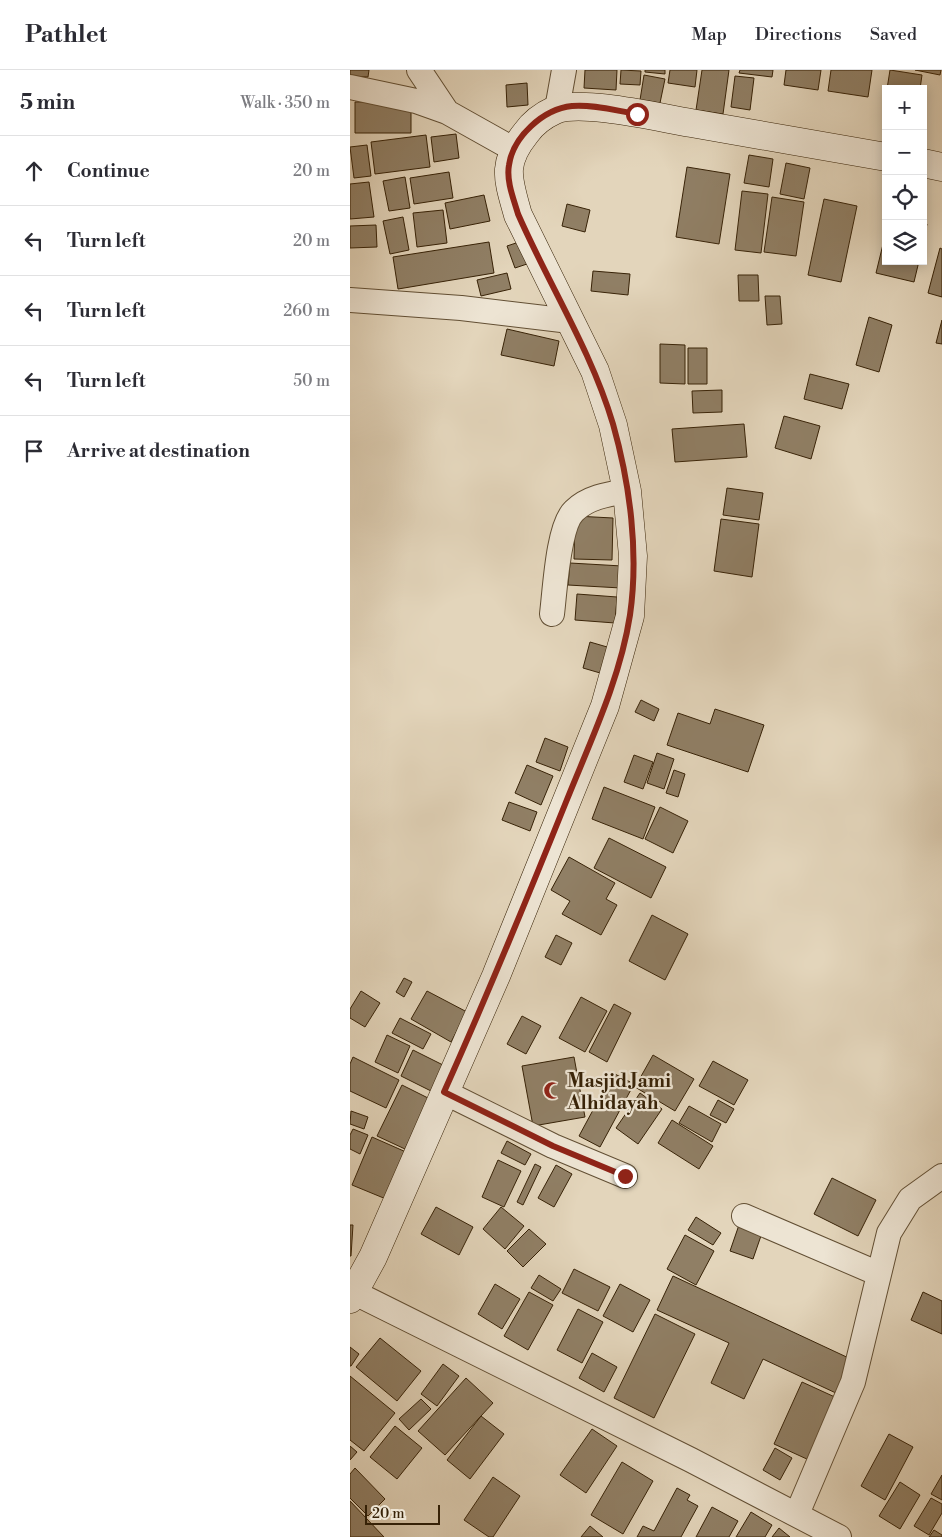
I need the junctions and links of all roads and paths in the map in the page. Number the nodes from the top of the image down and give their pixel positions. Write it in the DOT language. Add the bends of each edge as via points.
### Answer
graph roads {
  1 [pos="419,70"];
  2 [pos="564,70"];
  3 [pos="350,87"];
  4 [pos="557,109"];
  5 [pos="447,112"];
  6 [pos="513,149"];
  7 [pos="882,156"];
  8 [pos="927,164"];
  9 [pos="942,166"];
  10 [pos="350,300"];
  11 [pos="570,321"];
  12 [pos="627,491"];
  13 [pos="552,614"];
  14 [pos="444,1092"];
  15 [pos="625,1176"];
  16 [pos="942,1176"];
  17 [pos="744,1216"];
  18 [pos="880,1274"];
  19 [pos="352,1296"];
  20 [pos="797,1514"];
  21 [pos="826,1534"];
  1 -- 5 [label="street"];
  2 -- 4 [label="street"];
  3 -- 5 [label="street" via="416,101"];
  4 -- 6 [label="street" via="532,126"];
  4 -- 7 [label="street" via="583,106"];
  5 -- 6 [label="street"];
  6 -- 11 [label="street" via="508,167 518,214"];
  8 -- 9 [label="street"];
  10 -- 11 [label="street" via="461,308"];
  11 -- 12 [label="street" via="595,371 613,425"];
  12 -- 13 [label="street" via="592,499 575,509 569,517 563,532"];
  12 -- 14 [label="street" via="633,556 630,616 605,706 496,976"];
  14 -- 15 [label="street" via="553,1146"];
  14 -- 19 [label="street" via="373,1257"];
  16 -- 18 [label="street" via="910,1199 899,1214 889,1233"];
  17 -- 18 [label="street"];
  18 -- 20 [label="street" via="853,1382"];
  19 -- 20 [label="street"];
  20 -- 21 [label="street"];
}
